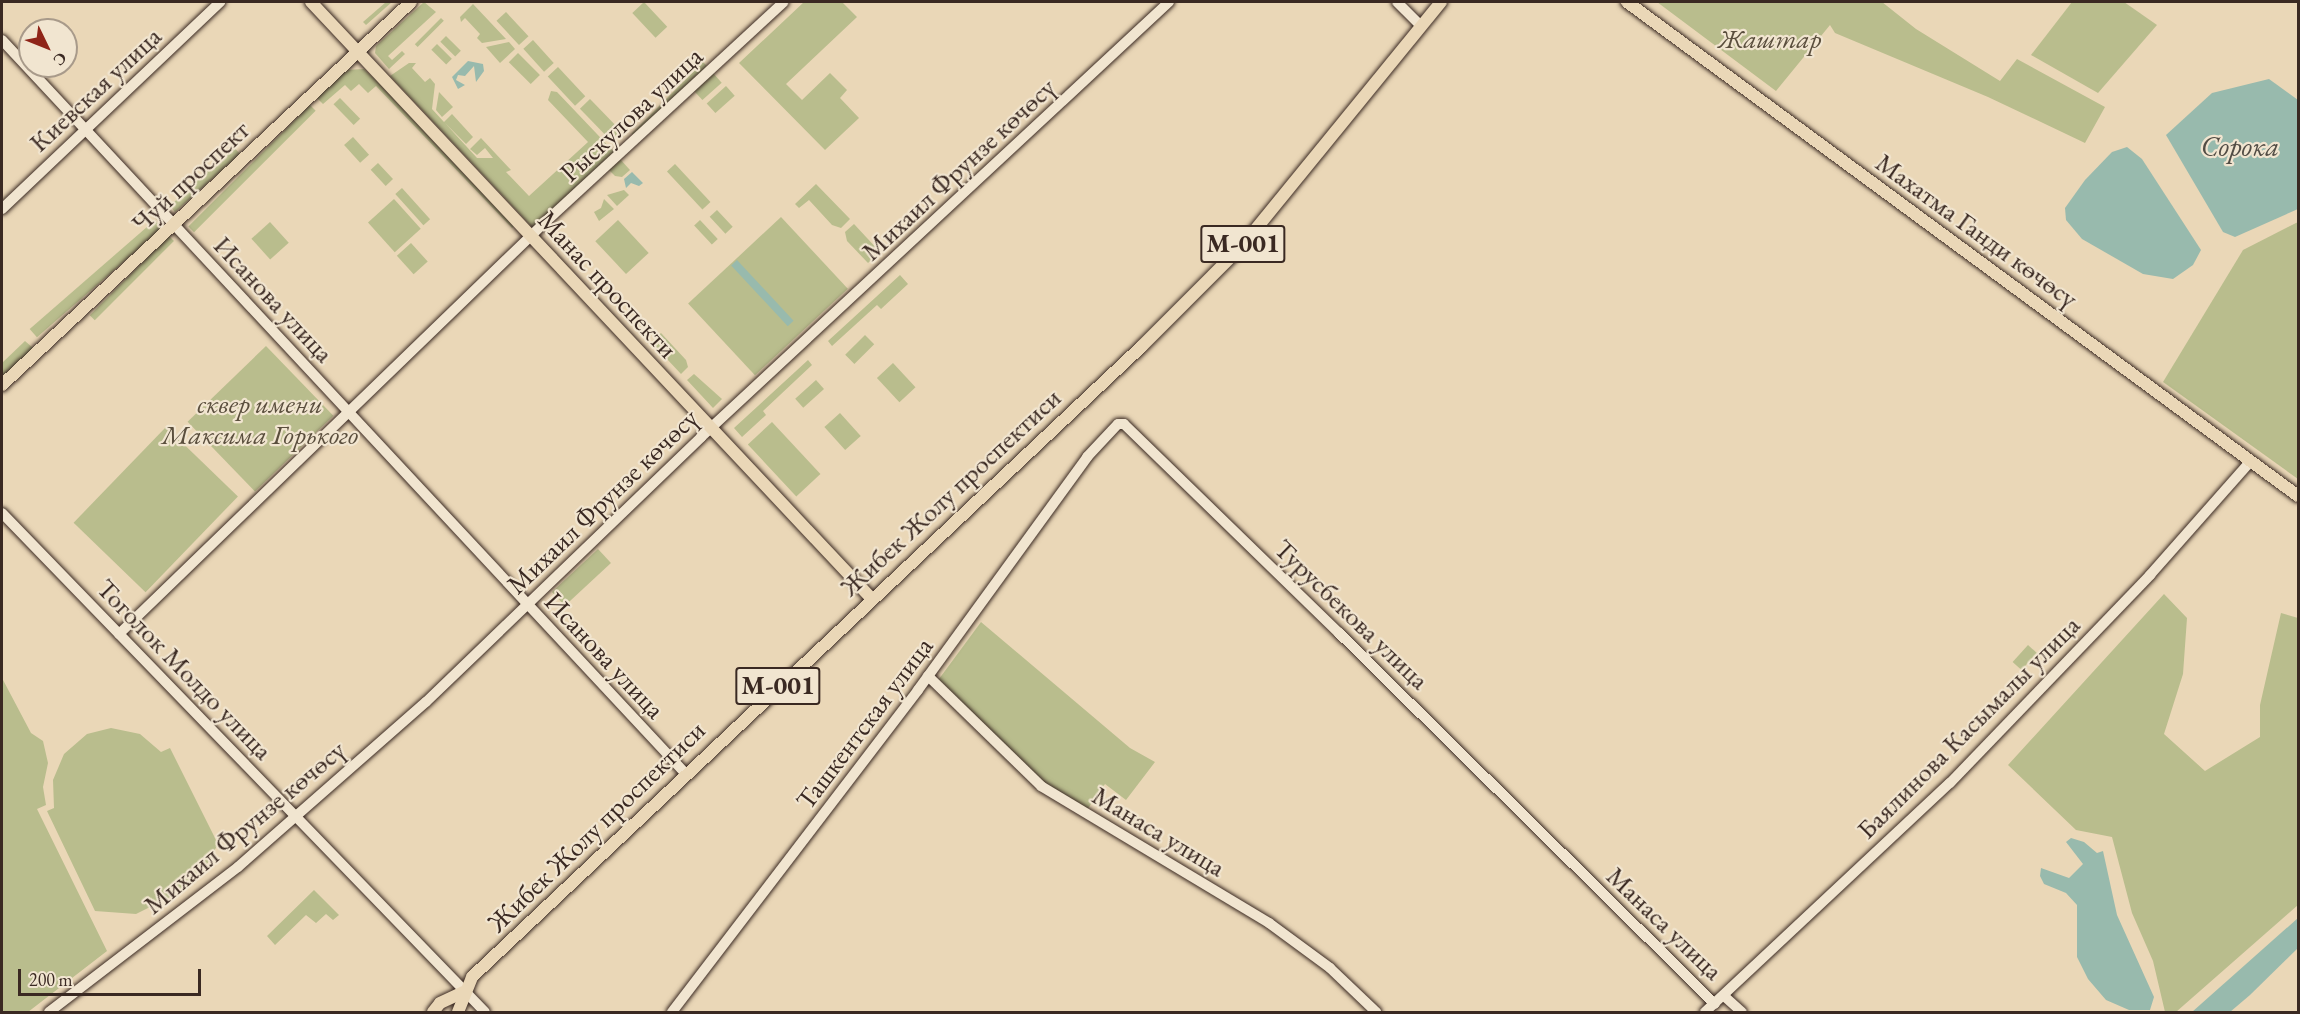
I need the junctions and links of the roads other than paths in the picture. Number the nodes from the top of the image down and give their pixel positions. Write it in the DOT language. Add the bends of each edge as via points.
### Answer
graph roads {
  1 [pos="220,2"];
  2 [pos="311,2"];
  3 [pos="411,2"];
  4 [pos="784,2"];
  5 [pos="1169,2"];
  6 [pos="1397,2"];
  7 [pos="1441,2"];
  8 [pos="1627,2"];
  9 [pos="1421,26"];
  10 [pos="2,40"];
  11 [pos="358,51"];
  12 [pos="85,129"];
  13 [pos="2,209"];
  14 [pos="174,224"];
  15 [pos="531,237"];
  16 [pos="2,385"];
  17 [pos="347,411"];
  18 [pos="711,428"];
  19 [pos="1087,457"];
  20 [pos="2250,462"];
  21 [pos="2298,496"];
  22 [pos="2,513"];
  23 [pos="872,598"];
  24 [pos="527,604"];
  25 [pos="119,634"];
  26 [pos="928,676"];
  27 [pos="685,773"];
  28 [pos="297,817"];
  29 [pos="1583,875"];
  30 [pos="464,992"];
  31 [pos="1724,996"];
  32 [pos="1715,1004"];
  33 [pos="49,1012"];
  34 [pos="433,1012"];
  35 [pos="458,1012"];
  36 [pos="485,1012"];
  37 [pos="672,1012"];
  38 [pos="1376,1012"];
  39 [pos="1705,1012"];
  40 [pos="1742,1012"];
  1 -- 12 [label="street, Киевская улица"];
  2 -- 11 [label="main road, Манас проспекти"];
  3 -- 11 [label="main road, Чуй проспект"];
  4 -- 15 [label="street, Рыскулова улица"];
  5 -- 18 [label="street, Михаил Фрунзе көчөсү"];
  6 -- 9 [label="street"];
  7 -- 9 [label="main road, Жибек Жолу проспектиси / М-001"];
  8 -- 20 [label="main road, Махатма Ганди көчөсү"];
  9 -- 23 [label="main road, Жибек Жолу проспектиси / М-001" via="1242,246 1142,346"];
  10 -- 12 [label="street, Исанова улица"];
  11 -- 14 [label="main road, Чуй проспект"];
  11 -- 15 [label="main road, Манас проспекти"];
  12 -- 13 [label="street, Киевская улица"];
  12 -- 14 [label="street, Исанова улица"];
  14 -- 16 [label="main road, Чуй проспект"];
  14 -- 17 [label="street, Исанова улица"];
  15 -- 17 [label="street, Рыскулова улица"];
  15 -- 18 [label="main road, Манас проспекти"];
  17 -- 24 [label="street, Исанова улица"];
  17 -- 25 [label="street, Рыскулова улица"];
  18 -- 23 [label="main road, Манас проспекти"];
  18 -- 24 [label="street, Михаил Фрунзе көчөсү"];
  19 -- 26 [label="street, Ташкентская улица"];
  19 -- 29 [label="street, Турусбекова улица" via="1114,426 1124,424"];
  20 -- 21 [label="main road, Махатма Ганди көчөсү"];
  20 -- 31 [label="street, Баялинова Касымалы улица" via="2150,575 1950,783"];
  22 -- 25 [label="street, Тоголок Молдо улица"];
  23 -- 27 [label="main road, Жибек Жолу проспектиси / М-001"];
  24 -- 27 [label="street, Исанова улица"];
  24 -- 28 [label="street, Михаил Фрунзе көчөсү" via="433,696"];
  25 -- 28 [label="street, Тоголок Молдо улица"];
  26 -- 37 [label="street, Ташкентская улица"];
  26 -- 38 [label="street, Манаса улица" via="1041,786 1269,923 1330,968"];
  27 -- 30 [label="main road, Жибек Жолу проспектиси / М-001" via="472,977"];
  28 -- 30 [label="street, Тоголок Молдо улица"];
  28 -- 33 [label="street, Михаил Фрунзе көчөсү"];
  29 -- 32 [label="street, Манаса улица"];
  30 -- 34 [label="main road, Жибек Жолу проспектиси / М-001" via="440,1002"];
  30 -- 35 [label="main road, Жибек Жолу проспектиси / М-001"];
  30 -- 36 [label="street, Тоголок Молдо улица"];
  31 -- 32 [label="street, Баялинова Касымалы улица"];
  31 -- 40 [label="street, Манаса улица"];
  32 -- 39 [label="street, Баялинова Касымалы улица"];
}
